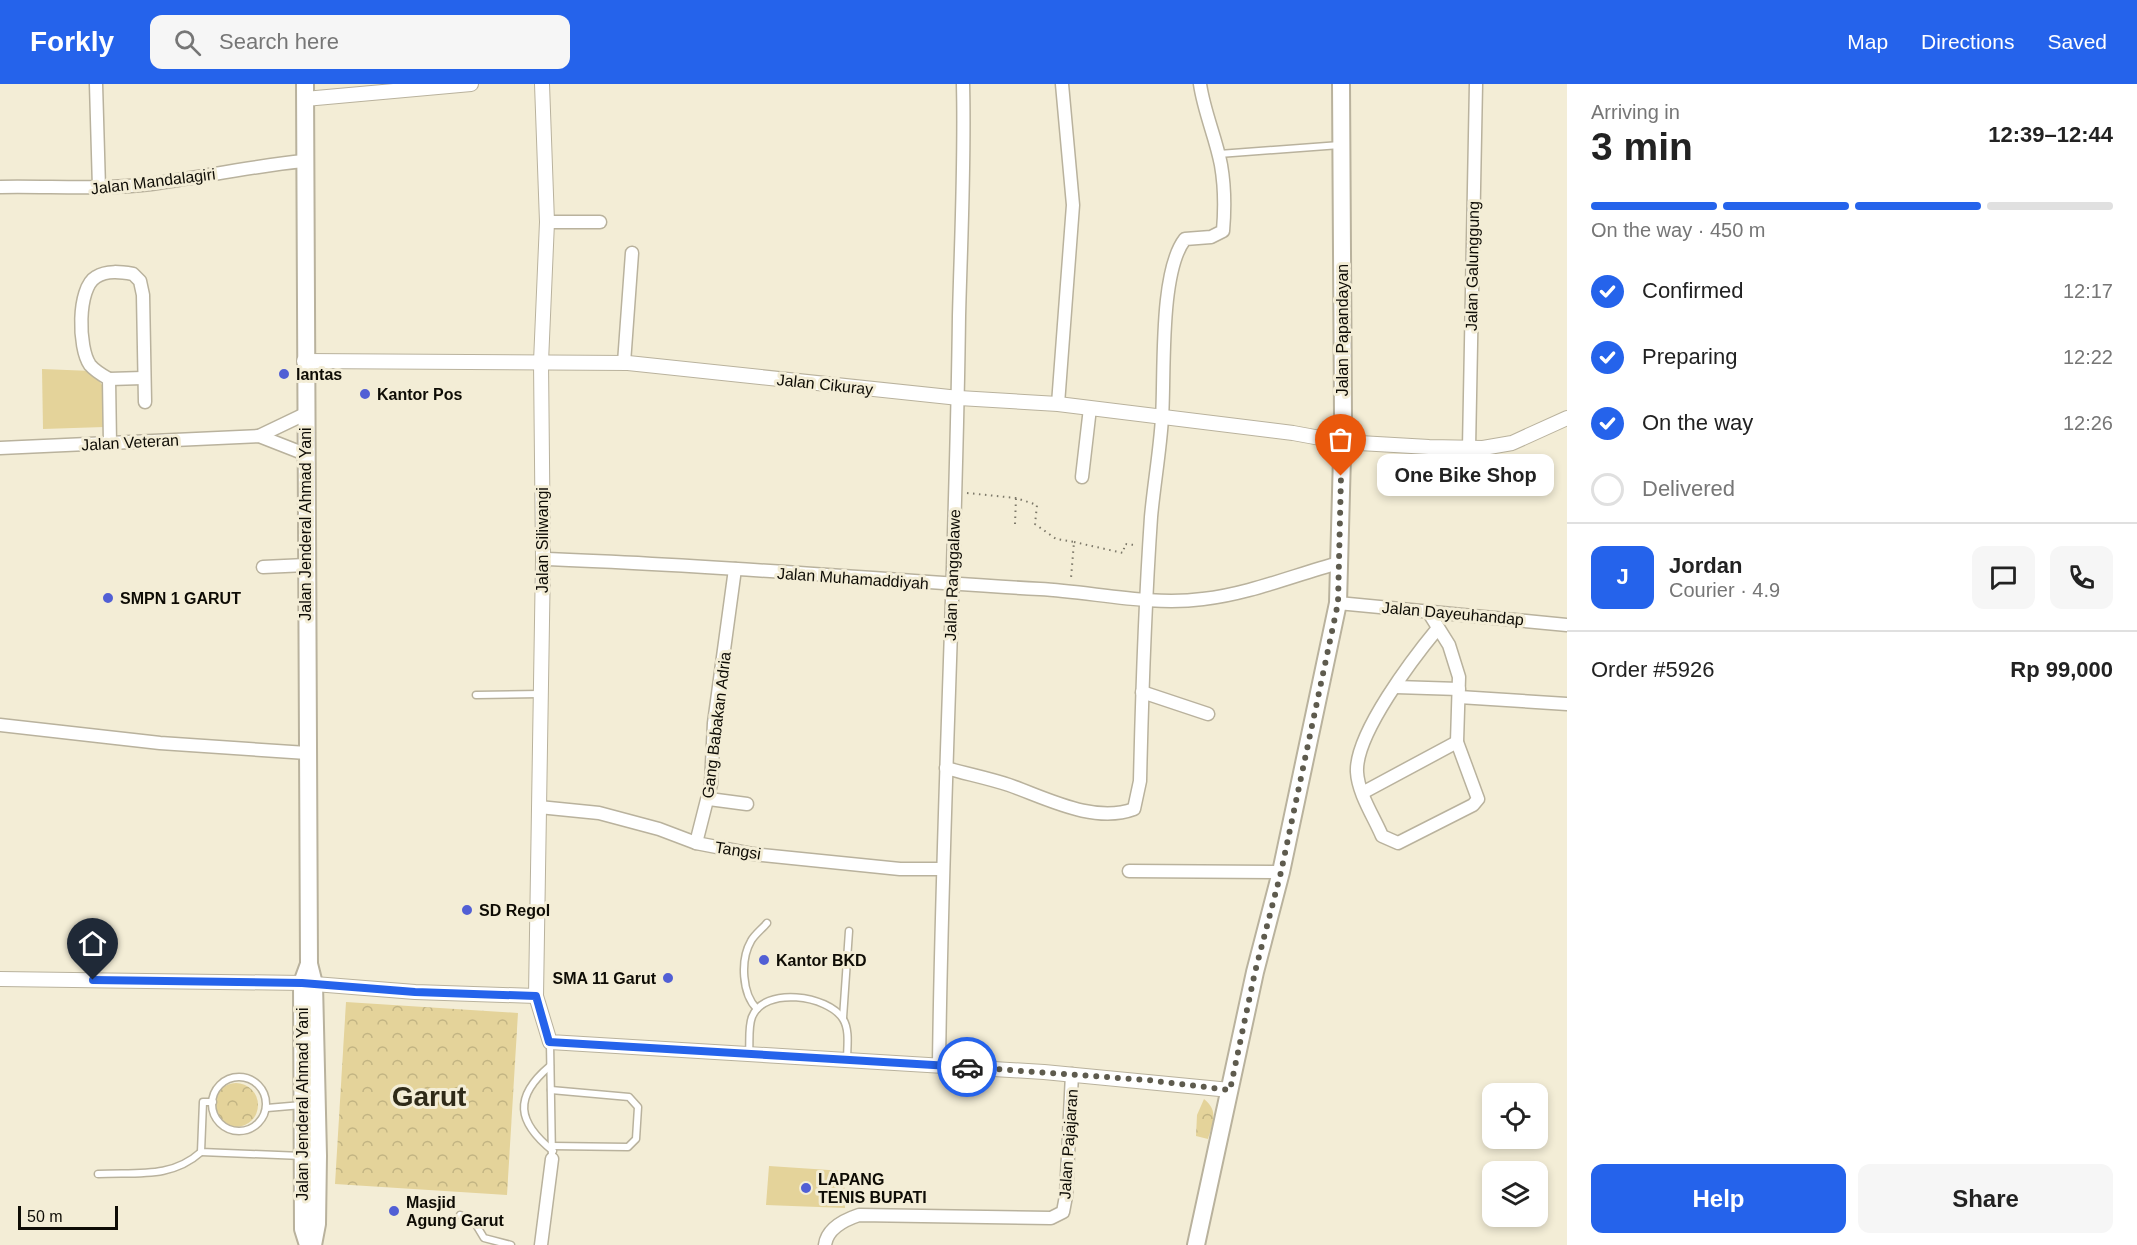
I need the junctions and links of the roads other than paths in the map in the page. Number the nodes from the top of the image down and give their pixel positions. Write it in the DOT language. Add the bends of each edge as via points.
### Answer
graph roads {
  1 [pos="96,84"];
  2 [pos="471,84"];
  3 [pos="542,84"];
  4 [pos="963,84"];
  5 [pos="1062,84"];
  6 [pos="1200,84"];
  7 [pos="1341,84"];
  8 [pos="1476,84"];
  9 [pos="305,92"];
  10 [pos="1341,145"];
  11 [pos="1218,154"];
  12 [pos="304,161"];
  13 [pos="0,187"];
  14 [pos="99,188"];
  15 [pos="547,222"];
  16 [pos="600,222"];
  17 [pos="632,253"];
  18 [pos="304,361"];
  19 [pos="541,362"];
  20 [pos="624,363"];
  21 [pos="143,378"];
  22 [pos="109,379"];
  23 [pos="959,398"];
  24 [pos="144,402"];
  25 [pos="1058,404"];
  26 [pos="1090,408"];
  27 [pos="305,414"];
  28 [pos="1162,416"];
  29 [pos="1567,417"];
  30 [pos="259,436"];
  31 [pos="1342,442"];
  32 [pos="110,444"];
  33 [pos="0,448"];
  34 [pos="1469,448"];
  35 [pos="305,454"];
  36 [pos="1082,477"];
  37 [pos="543,559"];
  38 [pos="1339,563"];
  39 [pos="306,565"];
  40 [pos="263,567"];
  41 [pos="735,569"];
  42 [pos="951,586"];
  43 [pos="1147,598"];
  44 [pos="1338,603"];
  45 [pos="1429,613"];
  46 [pos="1567,625"];
  47 [pos="1438,628"];
  48 [pos="1396,687"];
  49 [pos="1142,692"];
  50 [pos="1459,693"];
  51 [pos="541,694"];
  52 [pos="476,695"];
  53 [pos="1567,704"];
  54 [pos="1208,714"];
  55 [pos="0,725"];
  56 [pos="1457,742"];
  57 [pos="307,753"];
  58 [pos="946,768"];
  59 [pos="1364,792"];
  60 [pos="709,798"];
  61 [pos="747,804"];
  62 [pos="539,807"];
  63 [pos="696,843"];
  64 [pos="941,869"];
  65 [pos="1129,871"];
  66 [pos="1281,872"];
  67 [pos="767,923"];
  68 [pos="849,931"];
  69 [pos="0,979"];
  70 [pos="308,983"];
  71 [pos="536,996"];
  72 [pos="757,1009"];
  73 [pos="843,1018"];
  74 [pos="549,1042"];
  75 [pos="749,1054"];
  76 [pos="847,1060"];
  77 [pos="939,1065"];
  78 [pos="550,1066"];
  79 [pos="1072,1074"];
  80 [pos="551,1090"];
  81 [pos="1230,1090"];
  82 [pos="213,1102"];
  83 [pos="302,1104"];
  84 [pos="267,1108"];
  85 [pos="201,1152"];
  86 [pos="552,1152"];
  87 [pos="310,1156"];
  88 [pos="98,1174"];
  89 [pos="460,1215"];
  90 [pos="308,1245"];
  91 [pos="313,1245"];
  92 [pos="511,1245"];
  93 [pos="541,1245"];
  94 [pos="825,1245"];
  95 [pos="1196,1245"];
  1 -- 14 [label="street"];
  2 -- 9 [label="street"];
  3 -- 15 [label="street, Jalan Siliwangi"];
  4 -- 23 [label="street, Jalan Ranggalawe"];
  5 -- 25 [label="street" via="1073,205"];
  6 -- 11 [label="street"];
  7 -- 10 [label="main road, Jalan Papandayan"];
  8 -- 34 [label="street, Jalan Galunggung"];
  9 -- 12 [label="main road, Jalan Jenderal Ahmad Yani"];
  10 -- 11 [label="lane"];
  10 -- 31 [label="main road, Jalan Papandayan"];
  11 -- 28 [label="street" via="1225,202 1223,231 1212,237 1185,239 1176,258 1170,283"];
  12 -- 14 [label="street, Jalan Mandalagiri"];
  12 -- 18 [label="main road, Jalan Jenderal Ahmad Yani"];
  13 -- 14 [label="street, Jalan Mandalagiri"];
  15 -- 16 [label="street"];
  15 -- 19 [label="street, Jalan Siliwangi"];
  17 -- 20 [label="street"];
  18 -- 19 [label="street, Jalan Cikuray"];
  18 -- 27 [label="main road, Jalan Jenderal Ahmad Yani"];
  19 -- 20 [label="street, Jalan Cikuray"];
  19 -- 37 [label="street, Jalan Siliwangi"];
  20 -- 23 [label="street, Jalan Cikuray"];
  21 -- 22 [label="street"];
  21 -- 22 [label="street" via="141,288 136,276 120,272 93,278 83,294 84,350 89,364"];
  21 -- 24 [label="street"];
  22 -- 32 [label="street"];
  23 -- 25 [label="street, Jalan Cikuray"];
  23 -- 42 [label="street, Jalan Ranggalawe"];
  25 -- 26 [label="street, Jalan Cikuray"];
  26 -- 28 [label="street, Jalan Cikuray"];
  26 -- 36 [label="street"];
  27 -- 30 [label="street, Jalan Veteran"];
  27 -- 35 [label="main road, Jalan Jenderal Ahmad Yani"];
  28 -- 31 [label="street, Jalan Cikuray"];
  28 -- 43 [label="street"];
  29 -- 34 [label="street, Jalan Cikuray" via="1512,443"];
  30 -- 32 [label="street, Jalan Veteran"];
  30 -- 35 [label="street, Jalan Veteran"];
  31 -- 34 [label="street, Jalan Cikuray"];
  31 -- 38 [label="main road, Jalan Papandayan"];
  32 -- 33 [label="street, Jalan Veteran"];
  35 -- 39 [label="main road, Jalan Jenderal Ahmad Yani"];
  37 -- 41 [label="street, Jalan Muhamaddiyah"];
  37 -- 51 [label="street, Jalan Siliwangi"];
  38 -- 43 [label="street, Jalan Muhamaddiyah" via="1204,599"];
  38 -- 44 [label="main road, Jalan Papandayan"];
  39 -- 40 [label="street"];
  39 -- 57 [label="main road, Jalan Jenderal Ahmad Yani"];
  41 -- 42 [label="street, Jalan Muhamaddiyah"];
  41 -- 60 [label="street, Gang Babakan Adria" via="714,723"];
  42 -- 43 [label="street, Jalan Muhamaddiyah"];
  42 -- 58 [label="street, Jalan Ranggalawe"];
  43 -- 49 [label="street"];
  44 -- 45 [label="street, Jalan Dayeuhandap"];
  44 -- 66 [label="main road, Jalan Papandayan"];
  45 -- 46 [label="street, Jalan Dayeuhandap"];
  45 -- 47 [label="street"];
  47 -- 48 [label="street"];
  47 -- 50 [label="street" via="1449,645 1459,677"];
  48 -- 50 [label="street"];
  48 -- 59 [label="street" via="1363,741 1357,769"];
  49 -- 54 [label="street"];
  49 -- 58 [label="street" via="1140,781 1134,809 1116,814 1074,808"];
  50 -- 53 [label="street"];
  50 -- 56 [label="street"];
  51 -- 52 [label="lane"];
  51 -- 62 [label="street, Jalan Siliwangi"];
  55 -- 57 [label="street" via="172,744"];
  56 -- 59 [label="street"];
  56 -- 59 [label="street" via="1478,799 1473,805 1398,843 1382,837"];
  57 -- 70 [label="main road, Jalan Jenderal Ahmad Yani"];
  58 -- 64 [label="street, Jalan Ranggalawe"];
  60 -- 61 [label="street"];
  60 -- 63 [label="street, Gang Babakan Adria"];
  62 -- 63 [label="street, Tangsi" via="599,813"];
  62 -- 71 [label="street, Jalan Siliwangi"];
  63 -- 64 [label="street, Tangsi" via="753,854 900,869"];
  64 -- 77 [label="street, Jalan Ranggalawe"];
  65 -- 66 [label="street"];
  66 -- 81 [label="main road, Jalan Papandayan"];
  67 -- 72 [label="lane" via="751,940 746,954 745,982 749,1001"];
  68 -- 73 [label="lane"];
  69 -- 70 [label="street"];
  70 -- 71 [label="street"];
  70 -- 83 [label="main road, Jalan Jenderal Ahmad Yani"];
  70 -- 87 [label="main road, Jalan Jenderal Ahmad Yani"];
  71 -- 74 [label="street, Jalan Siliwangi"];
  72 -- 73 [label="lane" via="768,1000 799,998 822,1001"];
  72 -- 75 [label="lane" via="751,1017"];
  73 -- 76 [label="lane" via="847,1026"];
  74 -- 75 [label="street"];
  74 -- 78 [label="lane"];
  75 -- 76 [label="street"];
  76 -- 77 [label="street"];
  77 -- 79 [label="street"];
  78 -- 80 [label="lane"];
  78 -- 86 [label="lane" via="530,1086 523,1100 526,1123"];
  79 -- 81 [label="street"];
  79 -- 94 [label="street, Jalan Pajajaran" via="1063,1212 1051,1218 859,1215 840,1222"];
  80 -- 86 [label="lane"];
  80 -- 86 [label="lane" via="629,1097 639,1107 636,1139 628,1148"];
  81 -- 95 [label="main road, Jalan Papandayan"];
  82 -- 84 [label="lane" via="217,1121 227,1130 240,1132 253,1129 263,1120"];
  82 -- 84 [label="lane" via="220,1084 231,1077 245,1077 258,1083"];
  82 -- 85 [label="lane" via="203,1102"];
  83 -- 84 [label="lane"];
  83 -- 87 [label="main road, Jalan Jenderal Ahmad Yani"];
  85 -- 87 [label="lane"];
  85 -- 88 [label="lane" via="181,1167 168,1171"];
  86 -- 93 [label="street"];
  87 -- 90 [label="main road, Jalan Jenderal Ahmad Yani" via="303,1229"];
  87 -- 91 [label="main road, Jalan Jenderal Ahmad Yani" via="317,1224"];
  89 -- 92 [label="lane" via="475,1223 484,1238"];
}
